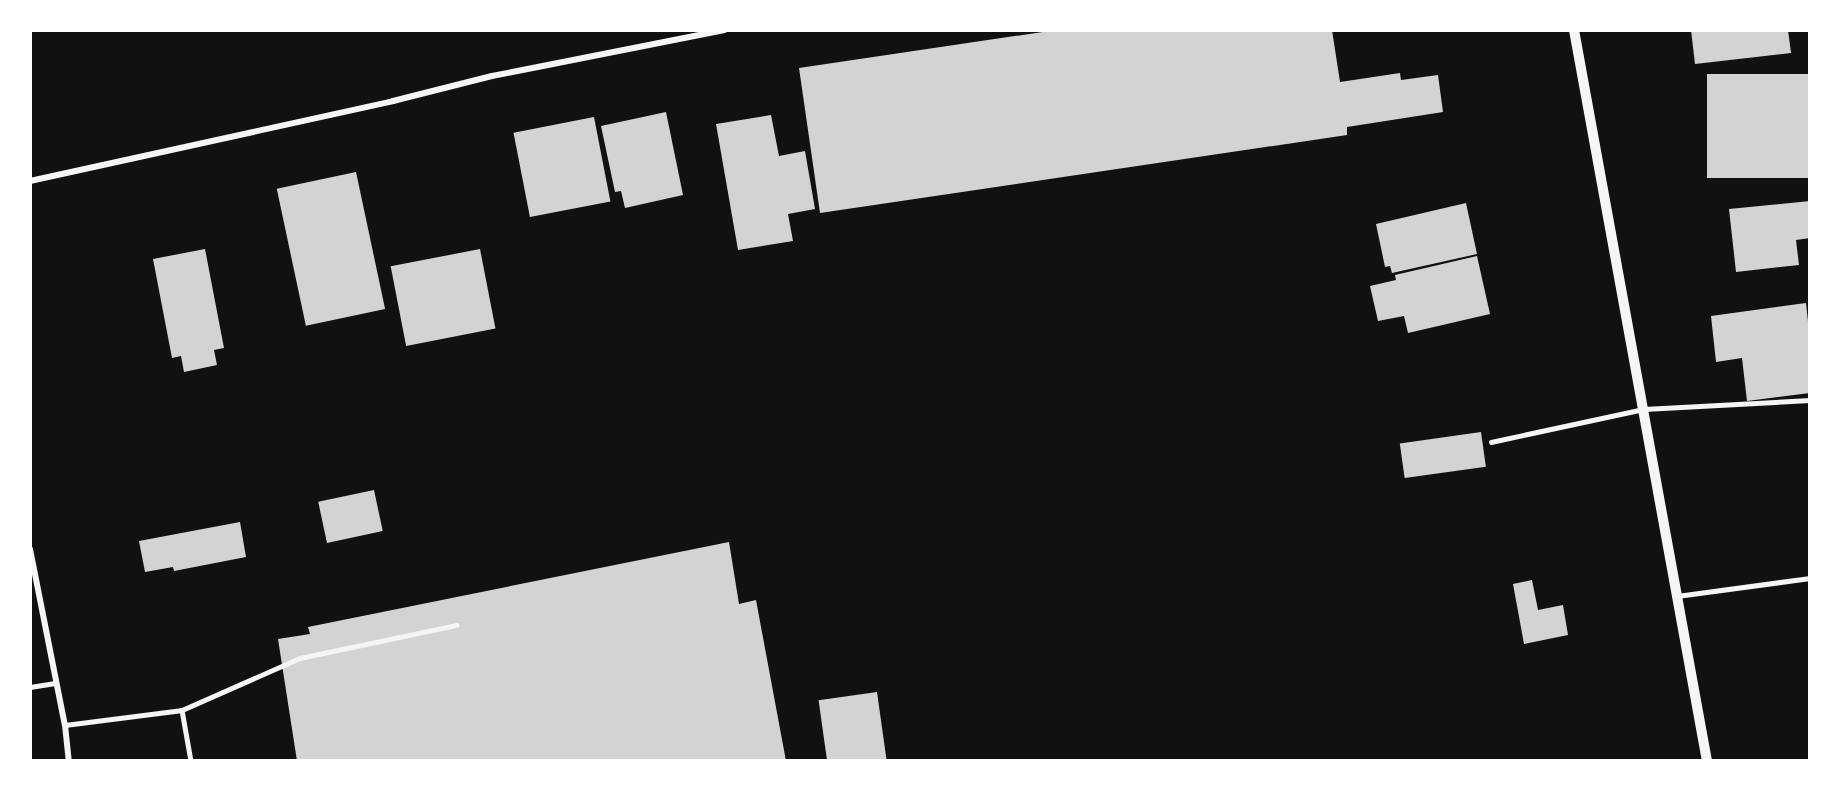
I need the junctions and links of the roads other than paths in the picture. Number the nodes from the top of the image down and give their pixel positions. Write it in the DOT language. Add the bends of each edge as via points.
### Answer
graph roads {
  1 [pos="724,30"];
  2 [pos="1574,30"];
  3 [pos="30,181"];
  4 [pos="1810,400"];
  5 [pos="1644,409"];
  6 [pos="1491,441"];
  7 [pos="30,549"];
  8 [pos="1810,578"];
  9 [pos="1677,596"];
  10 [pos="457,625"];
  11 [pos="55,682"];
  12 [pos="30,687"];
  13 [pos="182,710"];
  14 [pos="65,726"];
  15 [pos="69,761"];
  16 [pos="191,761"];
  17 [pos="1707,761"];
  1 -- 3 [label="street" via="492,76"];
  2 -- 5 [label="street"];
  4 -- 5 [label="lane"];
  5 -- 6 [label="lane"];
  5 -- 9 [label="street"];
  7 -- 11 [label="street"];
  8 -- 9 [label="lane"];
  9 -- 17 [label="street"];
  10 -- 13 [label="lane" via="300,658"];
  11 -- 12 [label="lane"];
  11 -- 14 [label="street"];
  13 -- 14 [label="lane"];
  13 -- 16 [label="lane"];
  14 -- 15 [label="street"];
}
